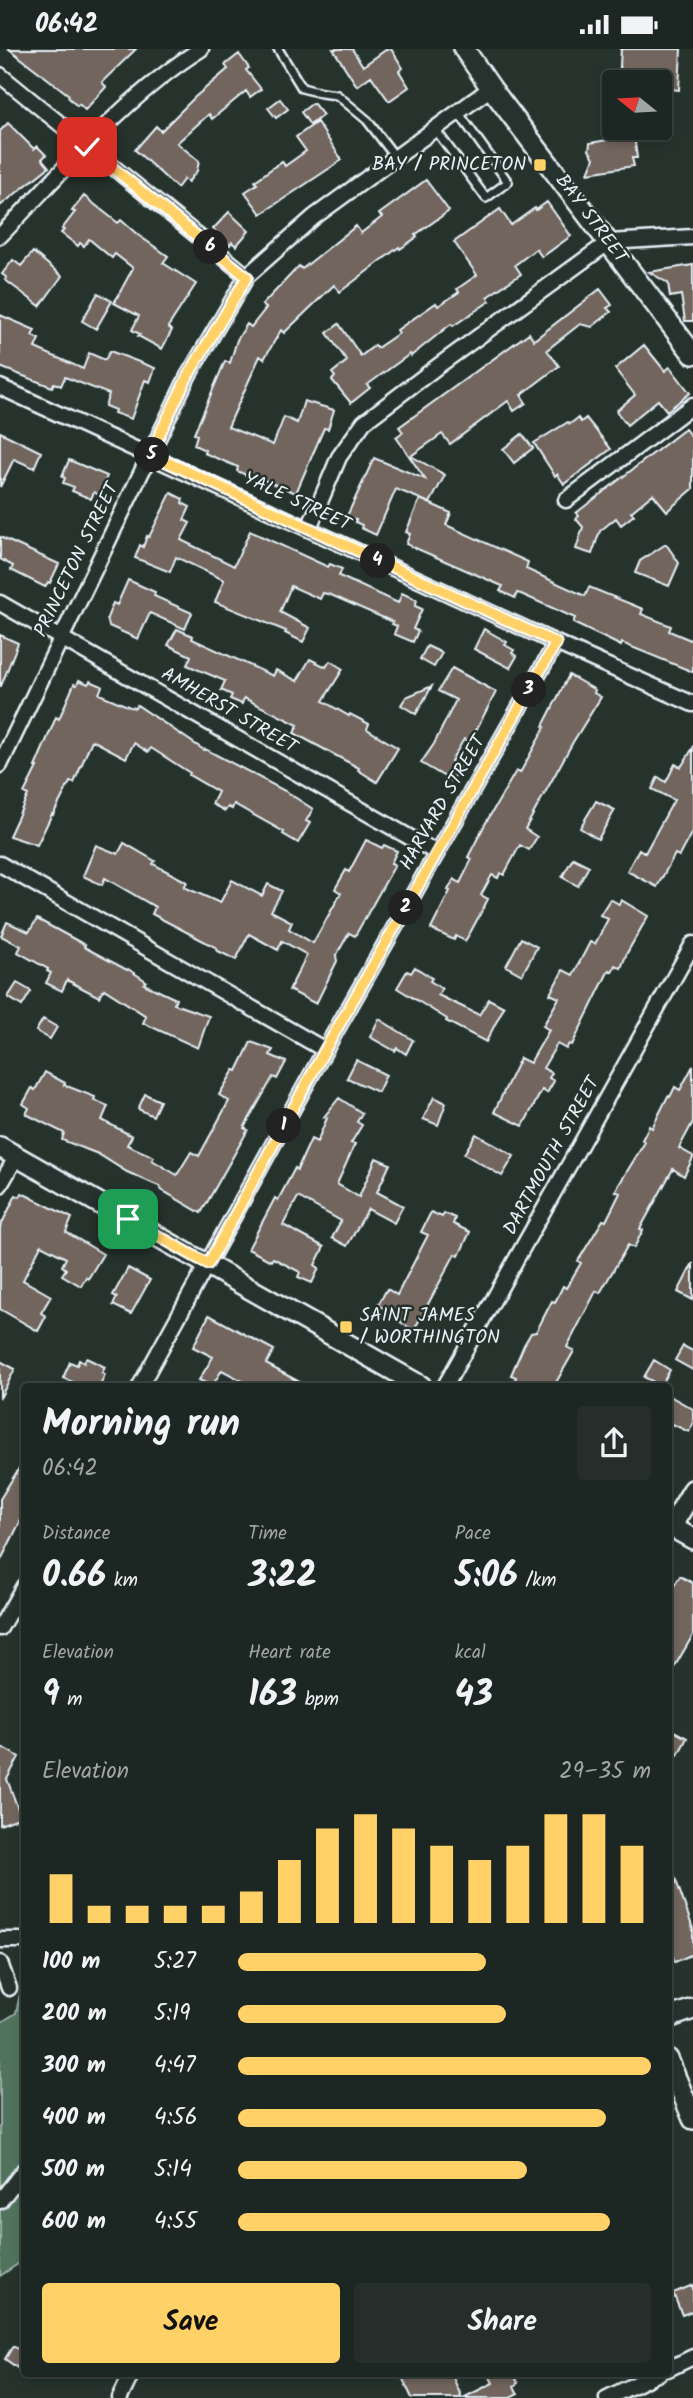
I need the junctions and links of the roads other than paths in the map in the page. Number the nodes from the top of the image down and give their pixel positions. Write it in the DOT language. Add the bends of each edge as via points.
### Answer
graph roads {
  1 [pos="201,49"];
  2 [pos="278,49"];
  3 [pos="464,49"];
  4 [pos="0,75"];
  5 [pos="491,88"];
  6 [pos="458,113"];
  7 [pos="435,129"];
  8 [pos="87,147"];
  9 [pos="396,158"];
  10 [pos="0,236"];
  11 [pos="693,237"];
  12 [pos="609,242"];
  13 [pos="247,277"];
  14 [pos="692,352"];
  15 [pos="0,387"];
  16 [pos="693,405"];
  17 [pos="150,454"];
  18 [pos="566,500"];
  19 [pos="309,528"];
  20 [pos="0,603"];
  21 [pos="61,636"];
  22 [pos="556,643"];
  23 [pos="693,704"];
  24 [pos="0,765"];
  25 [pos="437,852"];
  26 [pos="0,864"];
  27 [pos="693,944"];
  28 [pos="325,1050"];
  29 [pos="8,1151"];
  30 [pos="0,1185"];
  31 [pos="208,1264"];
  32 [pos="141,1383"];
  33 [pos="416,1383"];
  34 [pos="446,1383"];
  35 [pos="693,1490"];
  36 [pos="672,1523"];
  37 [pos="672,1529"];
  38 [pos="693,1539"];
  39 [pos="21,1591"];
  40 [pos="0,1628"];
  41 [pos="0,1940"];
  42 [pos="21,1940"];
  43 [pos="0,1963"];
  44 [pos="9,1988"];
  45 [pos="693,2009"];
  46 [pos="672,2017"];
  47 [pos="672,2069"];
  48 [pos="693,2119"];
  49 [pos="21,2175"];
  50 [pos="0,2201"];
  51 [pos="693,2357"];
  52 [pos="672,2366"];
  53 [pos="130,2377"];
  54 [pos="651,2377"];
  55 [pos="120,2398"];
  56 [pos="607,2398"];
  1 -- 8 [label="street" via="134,100"];
  2 -- 9 [label="lane" via="302,88 337,95 367,120"];
  3 -- 5 [label="main road, BAY STREET"];
  4 -- 8 [label="street"];
  5 -- 6 [label="street, PRINCETON STREET"];
  5 -- 12 [label="main road, BAY STREET"];
  6 -- 7 [label="street, PRINCETON STREET"];
  6 -- 7 [label="lane" via="508,182 486,198"];
  7 -- 9 [label="street, PRINCETON STREET"];
  8 -- 10 [label="street"];
  8 -- 13 [label="street"];
  9 -- 13 [label="street, PRINCETON STREET" via="314,217"];
  11 -- 12 [label="street"];
  12 -- 14 [label="main road, BAY STREET"];
  12 -- 19 [label="street" via="364,422 339,457"];
  13 -- 17 [label="street, PRINCETON STREET" via="188,376"];
  15 -- 17 [label="street, YALE STREET"];
  16 -- 18 [label="street"];
  17 -- 19 [label="street, YALE STREET"];
  17 -- 21 [label="street, PRINCETON STREET"];
  19 -- 22 [label="street, YALE STREET"];
  20 -- 21 [label="street, AMHERST STREET"];
  21 -- 24 [label="street, PRINCETON STREET"];
  21 -- 25 [label="street, AMHERST STREET"];
  22 -- 23 [label="street, YALE STREET"];
  22 -- 25 [label="street, HARVARD STREET"];
  25 -- 28 [label="street, HARVARD STREET"];
  26 -- 28 [label="street"];
  27 -- 34 [label="street, DARTMOUTH STREET"];
  28 -- 31 [label="street, HARVARD STREET"];
  29 -- 30 [label="street"];
  29 -- 31 [label="main road"];
  31 -- 32 [label="street, HARVARD STREET"];
  31 -- 33 [label="main road"];
  35 -- 36 [label="main road"];
  37 -- 38 [label="main road"];
  39 -- 40 [label="street"];
  41 -- 42 [label="street"];
  43 -- 44 [label="street"];
  45 -- 46 [label="main road"];
  47 -- 48 [label="main road"];
  49 -- 50 [label="street"];
  51 -- 52 [label="street"];
  53 -- 55 [label="street"];
  54 -- 56 [label="street"];
}
